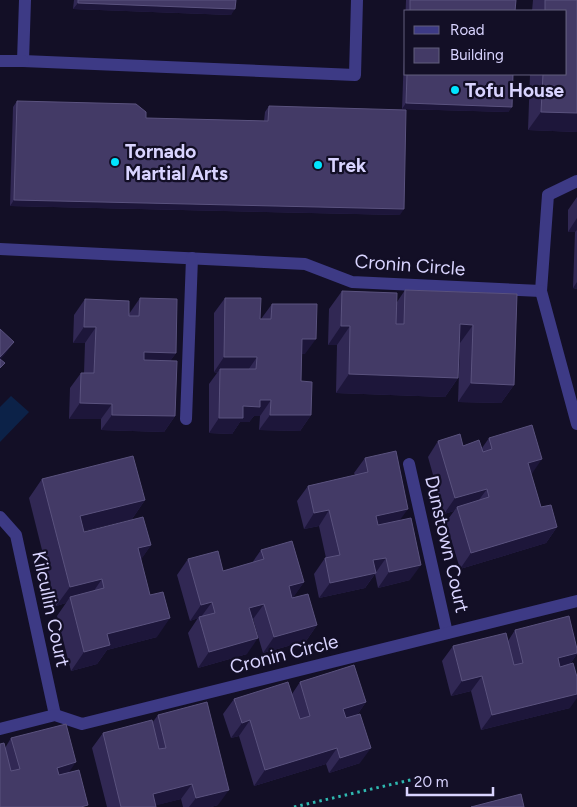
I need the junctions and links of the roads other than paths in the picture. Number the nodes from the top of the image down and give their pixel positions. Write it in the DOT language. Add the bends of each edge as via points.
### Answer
graph roads {
  1 [pos="25,0"];
  2 [pos="357,0"];
  3 [pos="0,61"];
  4 [pos="23,61"];
  5 [pos="577,181"];
  6 [pos="0,249"];
  7 [pos="192,258"];
  8 [pos="541,291"];
  9 [pos="186,419"];
  10 [pos="577,424"];
  11 [pos="409,464"];
  12 [pos="0,517"];
  13 [pos="577,601"];
  14 [pos="448,633"];
  15 [pos="55,715"];
  16 [pos="0,729"];
  1 -- 4 [label="street"];
  2 -- 4 [label="street" via="354,75"];
  3 -- 4 [label="street"];
  5 -- 8 [label="street" via="548,195"];
  6 -- 7 [label="street, Cronin Circle"];
  7 -- 8 [label="street, Cronin Circle" via="305,264 352,282"];
  7 -- 9 [label="street"];
  8 -- 10 [label="street"];
  11 -- 14 [label="street, Dunstown Court"];
  12 -- 15 [label="street, Kilcullin Court" via="16,535"];
  13 -- 14 [label="street, Cronin Circle"];
  14 -- 15 [label="street, Cronin Circle" via="82,724"];
  15 -- 16 [label="street"];
}
